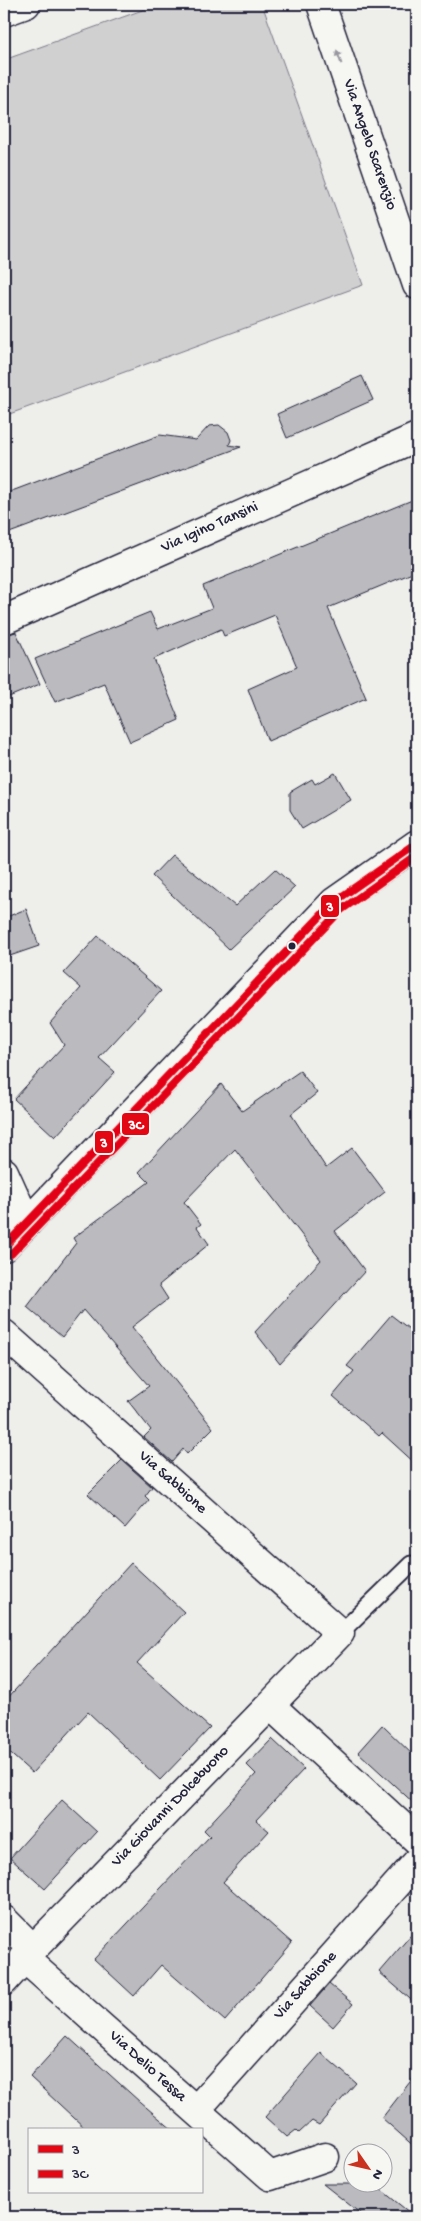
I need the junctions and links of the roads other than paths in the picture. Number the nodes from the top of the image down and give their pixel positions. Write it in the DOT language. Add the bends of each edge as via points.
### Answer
graph roads {
  1 [pos="26,4"];
  2 [pos="321,4"];
  3 [pos="4,12"];
  4 [pos="417,285"];
  5 [pos="417,437"];
  6 [pos="4,620"];
  7 [pos="417,844"];
  8 [pos="4,1172"];
  9 [pos="26,1224"];
  10 [pos="4,1247"];
  11 [pos="4,1334"];
  12 [pos="411,1564"];
  13 [pos="340,1633"];
  14 [pos="270,1705"];
  15 [pos="417,1840"];
  16 [pos="417,1862"];
  17 [pos="4,1920"];
  18 [pos="28,1954"];
  19 [pos="4,1981"];
  20 [pos="196,2110"];
  21 [pos="325,2157"];
  1 -- 3 [label="street"];
  4 -- 2 [label="street, Via Angelo Scarenzio, one-way"];
  5 -- 6 [label="street, Via Igino Tansini"];
  7 -- 9 [label="street" via="334,902"];
  8 -- 9 [label="street"];
  9 -- 10 [label="street"];
  11 -- 13 [label="street, Via Sabbione"];
  12 -- 13 [label="lane"];
  13 -- 14 [label="street, Via Giovanni Dolcebuono"];
  14 -- 15 [label="street"];
  14 -- 18 [label="street, Via Giovanni Dolcebuono"];
  16 -- 20 [label="street, Via Sabbione"];
  17 -- 18 [label="street, Via Delio Tessa"];
  18 -- 19 [label="street, Via Giovanni Dolcebuono"];
  18 -- 20 [label="street, Via Delio Tessa"];
  20 -- 21 [label="street, Via Delio Tessa" via="270,2176"];
}
